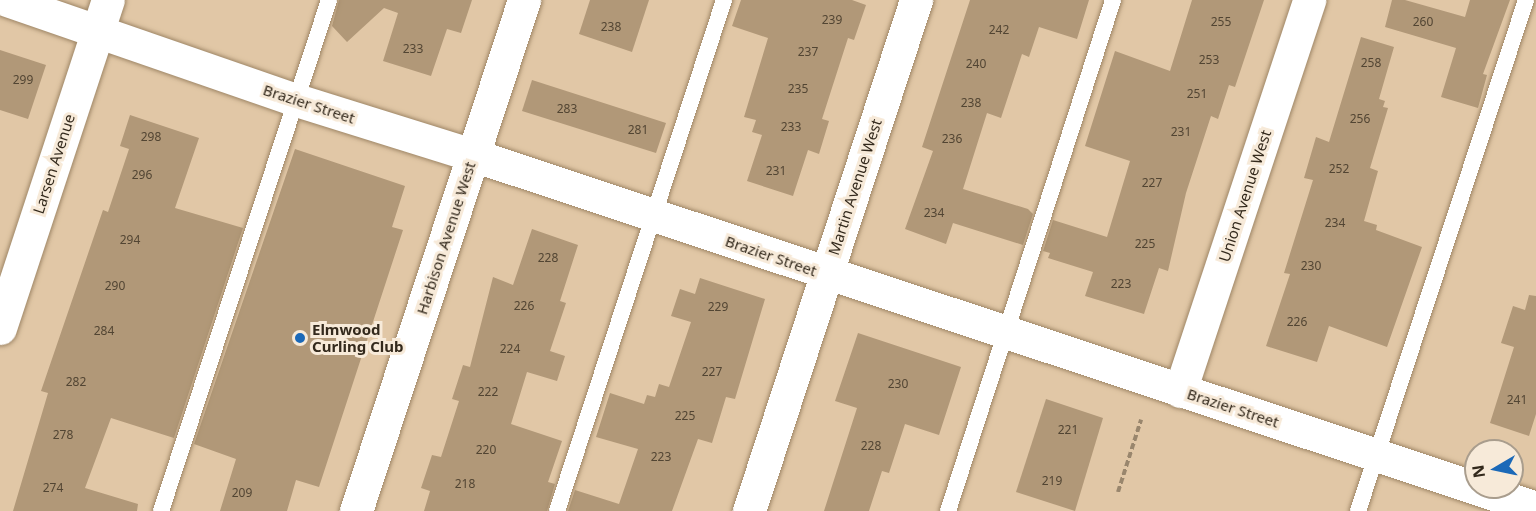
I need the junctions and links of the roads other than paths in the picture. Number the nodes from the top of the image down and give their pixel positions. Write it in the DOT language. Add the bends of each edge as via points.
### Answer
graph roads {
  1 [pos="7,0"];
  2 [pos="108,0"];
  3 [pos="328,0"];
  4 [pos="524,0"];
  5 [pos="724,0"];
  6 [pos="916,0"];
  7 [pos="1113,0"];
  8 [pos="1309,0"];
  9 [pos="1526,0"];
  10 [pos="98,31"];
  11 [pos="296,100"];
  12 [pos="473,155"];
  13 [pos="654,216"];
  14 [pos="826,275"];
  15 [pos="0,328"];
  16 [pos="1005,333"];
  17 [pos="1180,391"];
  18 [pos="1377,454"];
  19 [pos="1536,508"];
  20 [pos="161,511"];
  21 [pos="356,511"];
  22 [pos="557,511"];
  23 [pos="749,511"];
  24 [pos="948,511"];
  25 [pos="1358,511"];
  1 -- 10 [label="street, Brazier Street"];
  2 -- 10 [label="street, Larsen Avenue"];
  3 -- 11 [label="lane"];
  4 -- 12 [label="street, Harbison Avenue West"];
  5 -- 13 [label="lane"];
  6 -- 14 [label="street, Martin Avenue West"];
  7 -- 16 [label="lane"];
  8 -- 17 [label="street, Union Avenue West"];
  9 -- 18 [label="lane"];
  10 -- 11 [label="street, Brazier Street"];
  10 -- 15 [label="street, Larsen Avenue"];
  11 -- 12 [label="street, Brazier Street"];
  11 -- 20 [label="lane"];
  12 -- 13 [label="street, Brazier Street"];
  12 -- 21 [label="street, Harbison Avenue West"];
  13 -- 14 [label="street, Brazier Street"];
  13 -- 22 [label="lane"];
  14 -- 16 [label="street, Brazier Street"];
  14 -- 23 [label="street, Martin Avenue West"];
  16 -- 17 [label="street, Brazier Street"];
  16 -- 24 [label="lane"];
  17 -- 18 [label="street, Brazier Street"];
  18 -- 19 [label="street, Brazier Street"];
  18 -- 25 [label="lane"];
}
